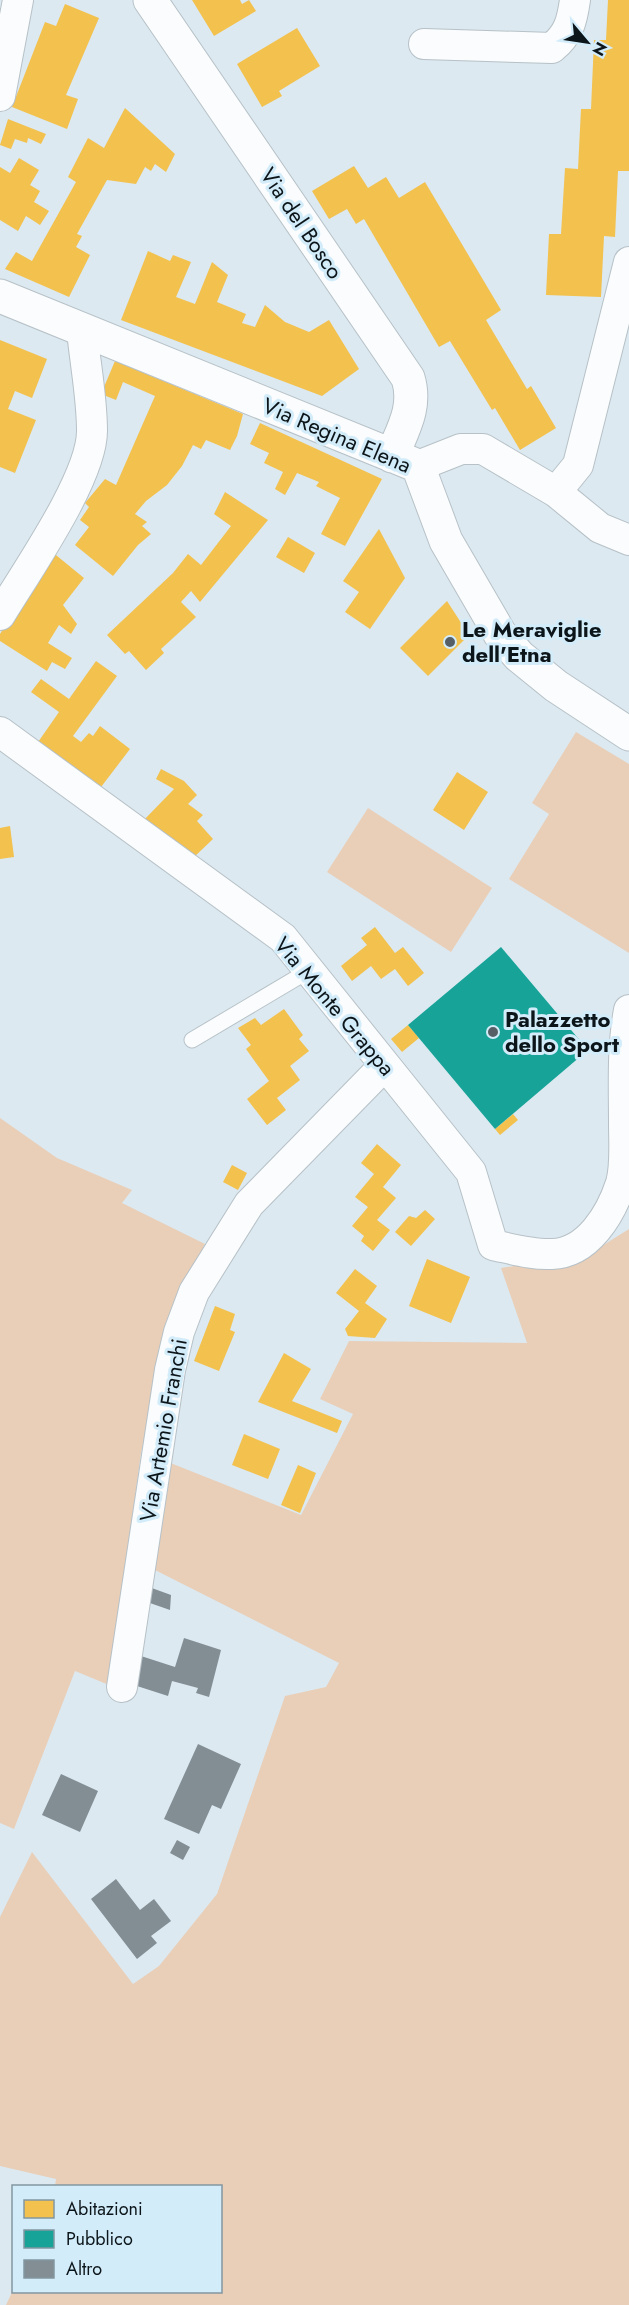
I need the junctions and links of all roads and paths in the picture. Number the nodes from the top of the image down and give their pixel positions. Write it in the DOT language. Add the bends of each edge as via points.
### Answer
graph roads {
  1 [pos="18,0"];
  2 [pos="150,0"];
  3 [pos="575,0"];
  4 [pos="424,44"];
  5 [pos="0,96"];
  6 [pos="629,262"];
  7 [pos="0,296"];
  8 [pos="82,330"];
  9 [pos="405,461"];
  10 [pos="556,492"];
  11 [pos="629,540"];
  12 [pos="0,615"];
  13 [pos="0,732"];
  14 [pos="629,734"];
  15 [pos="310,970"];
  16 [pos="629,1010"];
  17 [pos="192,1040"];
  18 [pos="385,1065"];
  19 [pos="122,1687"];
  1 -- 5 [label="street"];
  2 -- 9 [label="street, Via del Bosco" via="408,378 412,393"];
  3 -- 4 [label="street" via="568,29 552,48"];
  6 -- 10 [label="street" via="578,465"];
  7 -- 8 [label="street, Via Regina Elena"];
  8 -- 9 [label="street, Via Regina Elena"];
  8 -- 12 [label="street" via="92,432 87,459 65,506"];
  9 -- 10 [label="street" via="461,448 483,449"];
  9 -- 14 [label="street, Via Regina Elena" via="500,634 519,656 556,686"];
  10 -- 11 [label="street" via="600,528"];
  13 -- 15 [label="street, Via Monte Grappa" via="283,938"];
  15 -- 17 [label="lane"];
  15 -- 18 [label="street, Via Monte Grappa"];
  16 -- 18 [label="street, Via Monte Grappa" via="624,1038 621,1182 594,1234 574,1248 553,1254 493,1245 471,1172"];
  18 -- 19 [label="street, Via Artemio Franchi" via="249,1204 194,1292 170,1370"];
}
